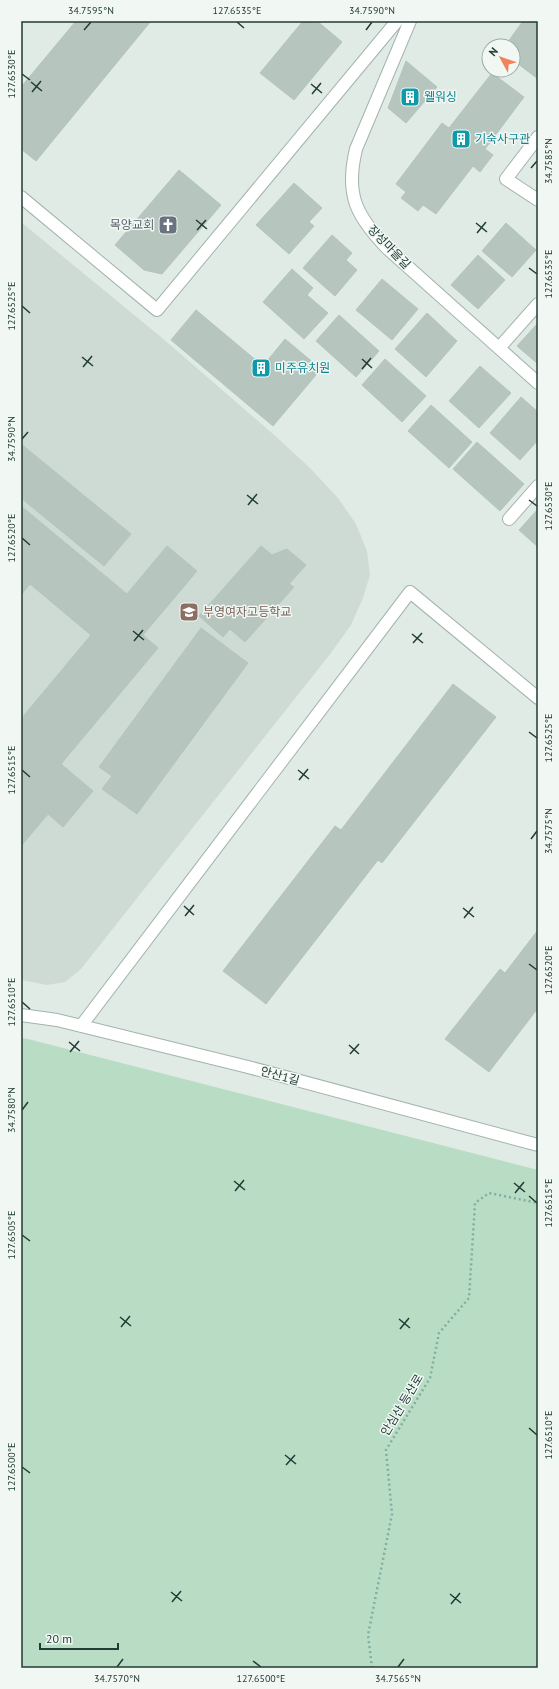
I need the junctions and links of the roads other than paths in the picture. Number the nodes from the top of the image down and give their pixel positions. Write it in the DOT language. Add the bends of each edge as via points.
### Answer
graph roads {
  1 [pos="397,21"];
  2 [pos="410,21"];
  3 [pos="538,137"];
  4 [pos="21,197"];
  5 [pos="538,200"];
  6 [pos="538,304"];
  7 [pos="499,348"];
  8 [pos="538,383"];
  9 [pos="538,486"];
  10 [pos="510,519"];
  11 [pos="538,698"];
  12 [pos="21,1015"];
  13 [pos="81,1026"];
  14 [pos="538,1144"];
  1 -- 4 [label="street" via="157,310"];
  2 -- 7 [label="street, 장성마을길" via="356,149 351,186 356,207 368,227 388,249"];
  3 -- 5 [label="street" via="506,179"];
  6 -- 7 [label="street"];
  7 -- 8 [label="street, 장성마을길"];
  9 -- 10 [label="street"];
  11 -- 13 [label="street" via="410,592"];
  12 -- 13 [label="street, 안산1길"];
  13 -- 14 [label="street, 안산1길" via="248,1067"];
}
